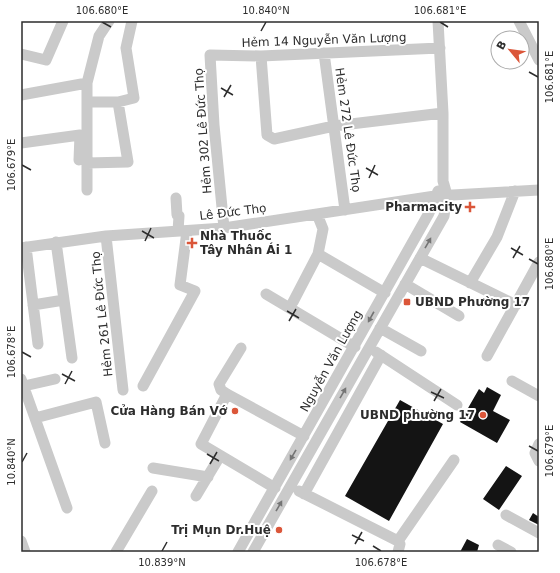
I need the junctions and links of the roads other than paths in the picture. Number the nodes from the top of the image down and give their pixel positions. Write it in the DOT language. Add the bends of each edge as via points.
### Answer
graph roads {
  1 [pos="63,21"];
  2 [pos="109,21"];
  3 [pos="132,21"];
  4 [pos="438,21"];
  5 [pos="519,21"];
  6 [pos="440,48"];
  7 [pos="324,53"];
  8 [pos="21,54"];
  9 [pos="210,56"];
  10 [pos="261,56"];
  11 [pos="539,60"];
  12 [pos="87,83"];
  13 [pos="21,95"];
  14 [pos="87,102"];
  15 [pos="118,102"];
  16 [pos="443,113"];
  17 [pos="334,126"];
  18 [pos="21,142"];
  19 [pos="83,162"];
  20 [pos="443,181"];
  21 [pos="87,190"];
  22 [pos="539,190"];
  23 [pos="515,191"];
  24 [pos="447,195"];
  25 [pos="435,196"];
  26 [pos="176,198"];
  27 [pos="345,210"];
  28 [pos="317,214"];
  29 [pos="224,228"];
  30 [pos="183,231"];
  31 [pos="106,236"];
  32 [pos="56,242"];
  33 [pos="23,248"];
  34 [pos="318,254"];
  35 [pos="420,258"];
  36 [pos="539,262"];
  37 [pos="470,283"];
  38 [pos="405,284"];
  39 [pos="385,293"];
  40 [pos="266,294"];
  41 [pos="64,300"];
  42 [pos="293,302"];
  43 [pos="33,305"];
  44 [pos="516,305"];
  45 [pos="459,316"];
  46 [pos="380,328"];
  47 [pos="38,344"];
  48 [pos="356,344"];
  49 [pos="241,348"];
  50 [pos="369,348"];
  51 [pos="421,351"];
  52 [pos="381,355"];
  53 [pos="487,356"];
  54 [pos="72,358"];
  55 [pos="55,379"];
  56 [pos="512,381"];
  57 [pos="22,382"];
  58 [pos="143,386"];
  59 [pos="123,390"];
  60 [pos="227,394"];
  61 [pos="539,396"];
  62 [pos="457,405"];
  63 [pos="35,418"];
  64 [pos="304,436"];
  65 [pos="105,444"];
  66 [pos="539,444"];
  67 [pos="220,456"];
  68 [pos="454,460"];
  69 [pos="539,461"];
  70 [pos="153,468"];
  71 [pos="208,477"];
  72 [pos="277,484"];
  73 [pos="290,487"];
  74 [pos="152,491"];
  75 [pos="304,494"];
  76 [pos="196,496"];
  77 [pos="67,508"];
  78 [pos="506,515"];
  79 [pos="539,533"];
  80 [pos="21,541"];
  81 [pos="498,545"];
  82 [pos="398,546"];
  83 [pos="25,552"];
  84 [pos="116,552"];
  85 [pos="238,552"];
  86 [pos="253,552"];
  87 [pos="511,552"];
  1 -- 8 [label="street" via="46,60"];
  2 -- 12 [label="street" via="99,36"];
  3 -- 15 [label="street" via="126,48 134,98"];
  4 -- 6 [label="street, Nguyễn Văn Lượng"];
  5 -- 11 [label="street"];
  6 -- 7 [label="street, Hẻm 14 Nguyễn Văn Lượng"];
  6 -- 16 [label="street, Nguyễn Văn Lượng"];
  7 -- 10 [label="street, Hẻm 14 Nguyễn Văn Lượng"];
  7 -- 17 [label="street, Hẻm 272 Lê Đức Thọ"];
  9 -- 10 [label="street, Hẻm 14 Nguyễn Văn Lượng"];
  9 -- 29 [label="street, Hẻm 302 Lê Đức Thọ"];
  10 -- 17 [label="street" via="267,135 270,138"];
  12 -- 13 [label="street"];
  12 -- 14 [label="street"];
  14 -- 15 [label="street"];
  14 -- 19 [label="street"];
  15 -- 19 [label="street" via="128,162"];
  16 -- 17 [label="street"];
  16 -- 20 [label="street, Nguyễn Văn Lượng"];
  17 -- 27 [label="street, Hẻm 272 Lê Đức Thọ"];
  18 -- 19 [label="street" via="80,136"];
  19 -- 21 [label="street"];
  20 -- 24 [label="street, Nguyễn Văn Lượng"];
  20 -- 25 [label="street, Nguyễn Văn Lượng"];
  22 -- 23 [label="street, Lê Đức Thọ"];
  23 -- 24 [label="street, Lê Đức Thọ"];
  23 -- 37 [label="street" via="497,237"];
  24 -- 25 [label="street, Lê Đức Thọ"];
  35 -- 24 [label="street, Nguyễn Văn Lượng, one-way" via="444,216"];
  25 -- 27 [label="street, Lê Đức Thọ"];
  25 -- 39 [label="street, Nguyễn Văn Lượng" via="429,213"];
  26 -- 30 [label="street" via="177,214"];
  27 -- 28 [label="street, Lê Đức Thọ"];
  28 -- 29 [label="street, Lê Đức Thọ"];
  28 -- 34 [label="street" via="323,229"];
  29 -- 30 [label="street, Lê Đức Thọ"];
  30 -- 31 [label="street, Lê Đức Thọ"];
  30 -- 58 [label="street" via="180,285 195,291"];
  31 -- 32 [label="street, Lê Đức Thọ"];
  31 -- 59 [label="street, Hẻm 261 Lê Đức Thọ"];
  32 -- 33 [label="street, Lê Đức Thọ"];
  32 -- 41 [label="street"];
  33 -- 43 [label="street"];
  34 -- 39 [label="street"];
  34 -- 42 [label="street"];
  35 -- 37 [label="street"];
  35 -- 38 [label="street, Nguyễn Văn Lượng"];
  36 -- 44 [label="street"];
  37 -- 44 [label="street"];
  38 -- 45 [label="street"];
  38 -- 46 [label="street, Nguyễn Văn Lượng"];
  39 -- 48 [label="street, Nguyễn Văn Lượng, one-way"];
  40 -- 48 [label="street"];
  41 -- 43 [label="street"];
  41 -- 54 [label="street"];
  43 -- 47 [label="street"];
  44 -- 53 [label="street"];
  46 -- 50 [label="street, Nguyễn Văn Lượng"];
  46 -- 51 [label="street"];
  48 -- 50 [label="street"];
  48 -- 64 [label="street, Nguyễn Văn Lượng"];
  49 -- 60 [label="street" via="219,384 221,390"];
  50 -- 52 [label="street"];
  73 -- 50 [label="street, Nguyễn Văn Lượng, one-way"];
  52 -- 62 [label="street"];
  52 -- 75 [label="street"];
  55 -- 57 [label="street"];
  56 -- 61 [label="street"];
  57 -- 63 [label="street"];
  60 -- 64 [label="street"];
  60 -- 67 [label="street" via="201,444"];
  63 -- 65 [label="street" via="96,402"];
  63 -- 77 [label="street"];
  64 -- 72 [label="street, Nguyễn Văn Lượng, one-way"];
  66 -- 69 [label="street" via="536,453"];
  67 -- 71 [label="street"];
  67 -- 72 [label="street"];
  68 -- 82 [label="street"];
  70 -- 71 [label="street"];
  71 -- 76 [label="street"];
  72 -- 73 [label="street"];
  72 -- 85 [label="street, Nguyễn Văn Lượng"];
  73 -- 75 [label="street"];
  86 -- 73 [label="street, Nguyễn Văn Lượng, one-way"];
  74 -- 84 [label="street"];
  75 -- 82 [label="street"];
  78 -- 79 [label="street"];
  80 -- 83 [label="street"];
  81 -- 87 [label="street"];
}
